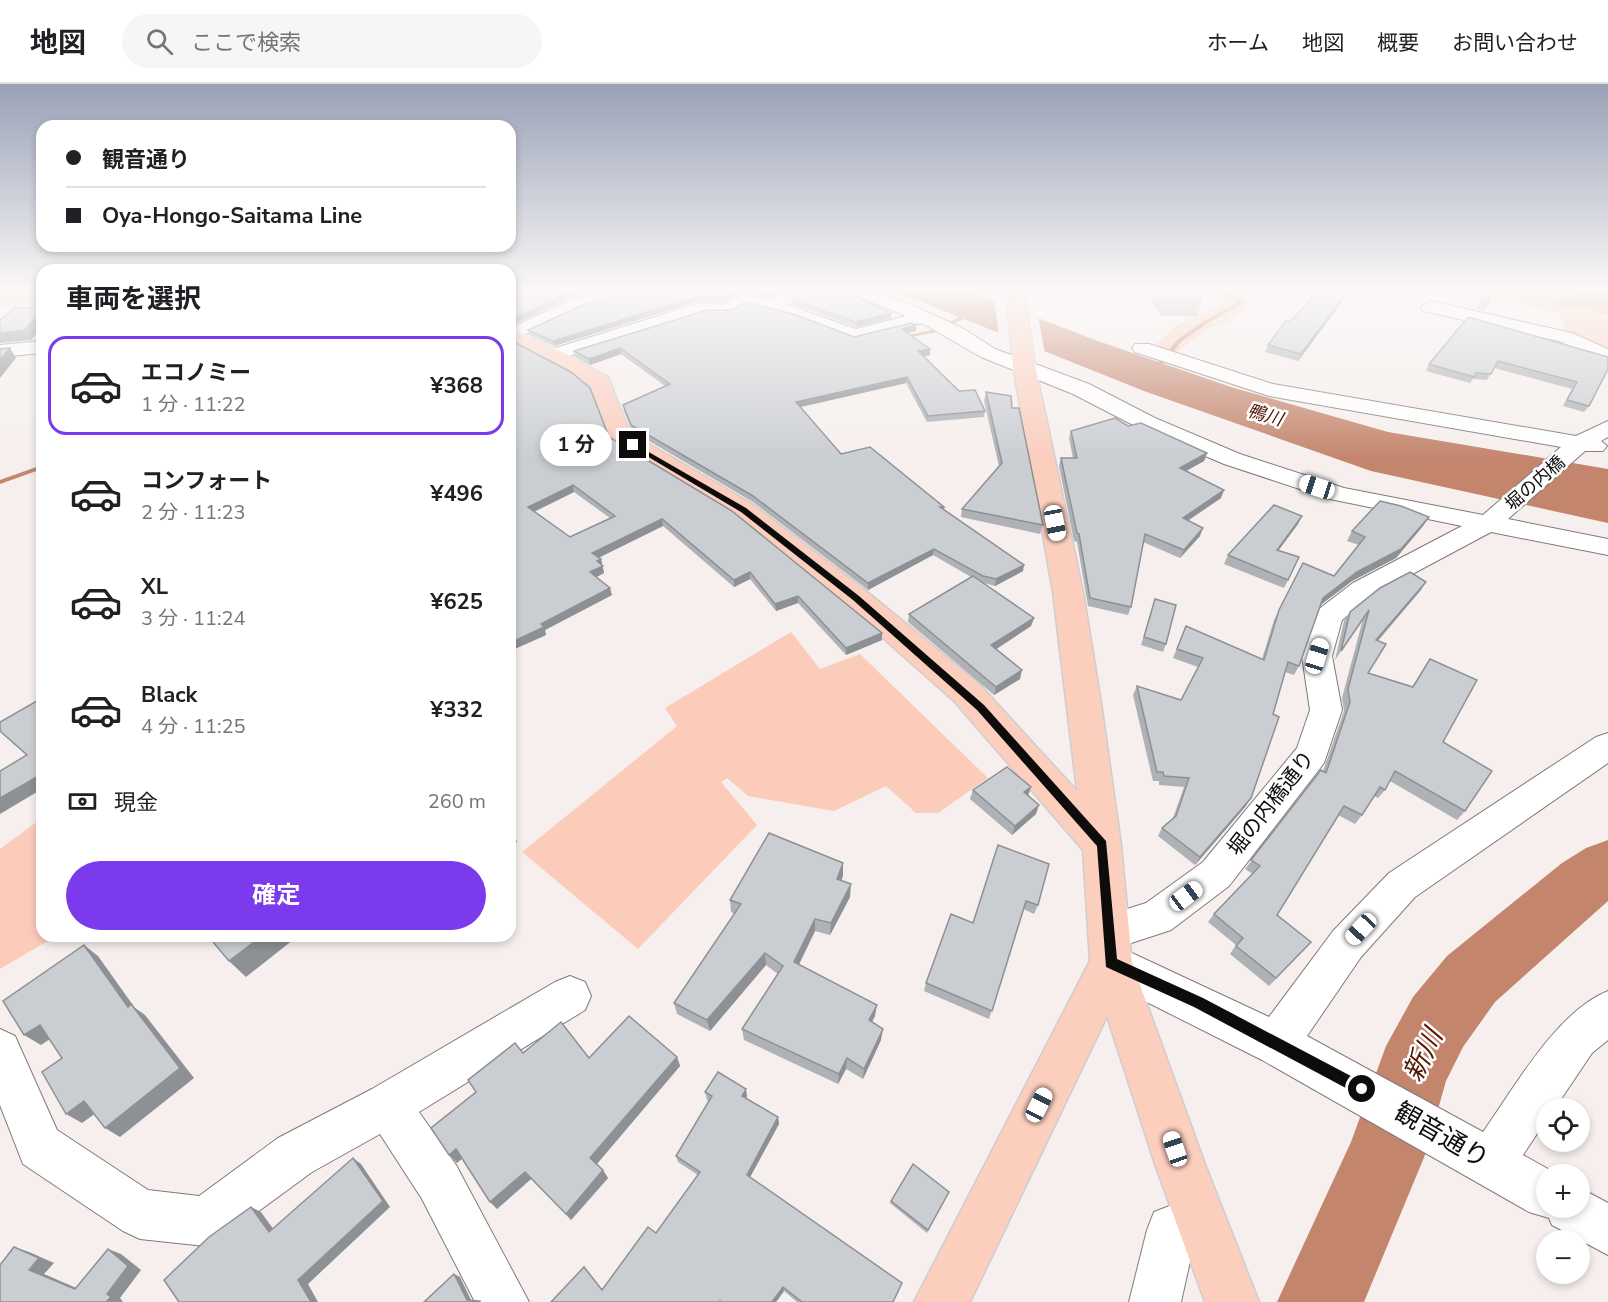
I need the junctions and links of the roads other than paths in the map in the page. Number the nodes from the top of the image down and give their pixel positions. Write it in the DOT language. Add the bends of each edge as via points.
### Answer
graph roads {
  1 [pos="533,346"];
  2 [pos="582,346"];
  3 [pos="975,346"];
  4 [pos="1022,346"];
  5 [pos="1584,346"];
  6 [pos="36,347"];
  7 [pos="1142,348"];
  8 [pos="0,351"];
  9 [pos="553,355"];
  10 [pos="1608,357"];
  11 [pos="1023,360"];
  12 [pos="1608,428"];
  13 [pos="1578,445"];
  14 [pos="1608,448"];
  15 [pos="1492,520"];
  16 [pos="1608,547"];
  17 [pos="1608,746"];
  18 [pos="1102,844"];
  19 [pos="1110,947"];
  20 [pos="570,996"];
  21 [pos="1608,1011"];
  22 [pos="1277,1042"];
  23 [pos="0,1051"];
  24 [pos="388,1105"];
  25 [pos="1477,1155"];
  26 [pos="1536,1189"];
  27 [pos="1587,1218"];
  28 [pos="1172,1230"];
  29 [pos="1608,1230"];
  30 [pos="1231,1299"];
  31 [pos="503,1302"];
  32 [pos="941,1302"];
  33 [pos="1155,1302"];
  1 -- 9 [label="main road"];
  2 -- 9 [label="street"];
  3 -- 11 [label="street" via="988,353"];
  4 -- 11 [label="main road"];
  5 -- 10 [label="street"];
  6 -- 8 [label="street"];
  7 -- 13 [label="street" via="1269,390"];
  9 -- 18 [label="main road" via="600,382 619,437 743,510 856,598 967,693"];
  11 -- 15 [label="street" via="1148,423 1243,463 1339,494"];
  11 -- 18 [label="main road" via="1068,592"];
  12 -- 13 [label="street"];
  13 -- 14 [label="street"];
  13 -- 15 [label="street, 堀の内橋"];
  15 -- 16 [label="street"];
  15 -- 19 [label="street, 堀の内橋通り" via="1363,589 1329,616 1317,656 1326,710 1312,754 1216,874"];
  17 -- 22 [label="street" via="1401,885 1347,944"];
  18 -- 19 [label="main road"];
  19 -- 22 [label="street, 観音通り"];
  19 -- 30 [label="main road" via="1182,1167"];
  19 -- 32 [label="main road"];
  20 -- 24 [label="street"];
  21 -- 25 [label="street" via="1577,1038"];
  22 -- 25 [label="street, 観音通り"];
  23 -- 24 [label="street" via="40,1146 140,1214 205,1221 295,1155"];
  24 -- 31 [label="street" via="440,1182"];
  25 -- 26 [label="street, 観音通り"];
  27 -- 29 [label="street"];
  28 -- 33 [label="street"];
}
